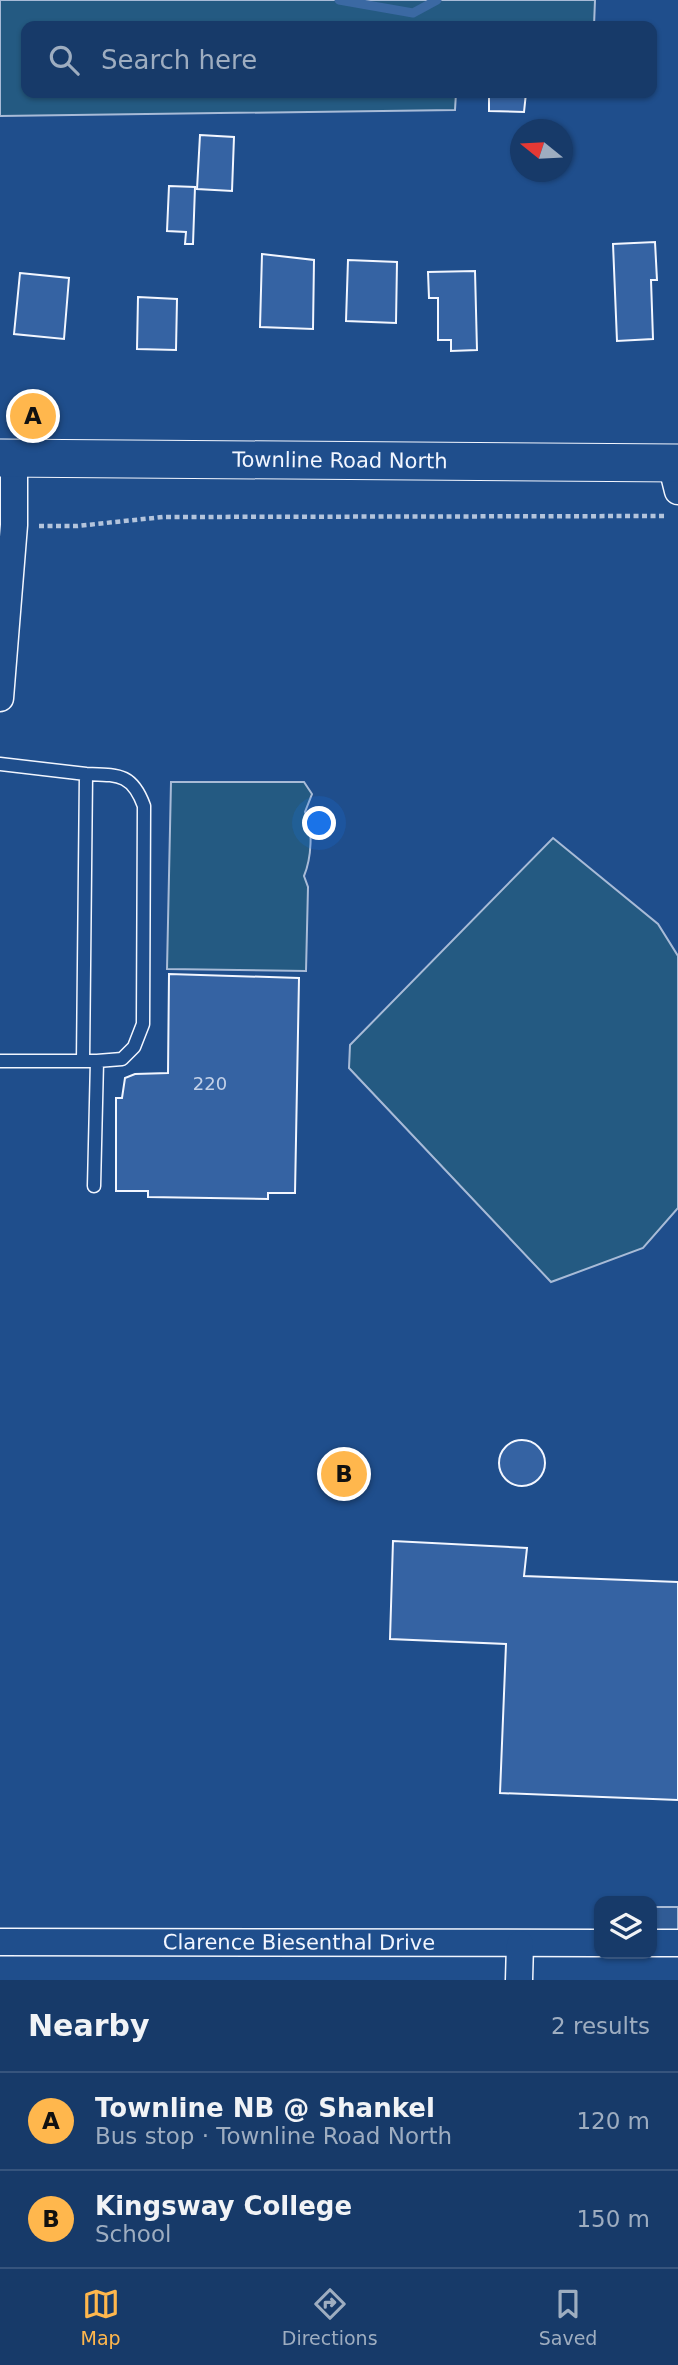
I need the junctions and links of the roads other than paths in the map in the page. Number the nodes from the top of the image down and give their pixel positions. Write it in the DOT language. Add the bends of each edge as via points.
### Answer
graph roads {
  1 [pos="7,458"];
  2 [pos="676,472"];
  3 [pos="0,698"];
  4 [pos="0,764"];
  5 [pos="86,774"];
  6 [pos="0,1061"];
  7 [pos="90,1061"];
  8 [pos="94,1186"];
  9 [pos="0,1942"];
  10 [pos="594,1943"];
  11 [pos="657,1943"];
  12 [pos="678,1943"];
  13 [pos="520,1944"];
  14 [pos="519,1980"];
  1 -- 2 [label="main road, Townline Road North"];
  1 -- 3 [label="street" via="13,525"];
  4 -- 5 [label="lane"];
  5 -- 7 [label="lane"];
  5 -- 7 [label="lane" via="120,775 138,788 144,806 143,1024 134,1047 122,1059"];
  6 -- 7 [label="lane"];
  7 -- 8 [label="lane"];
  9 -- 13 [label="street, Clarence Biesenthal Drive"];
  10 -- 13 [label="street, Clarence Biesenthal Drive"];
  11 -- 12 [label="street"];
  13 -- 14 [label="street"];
}
